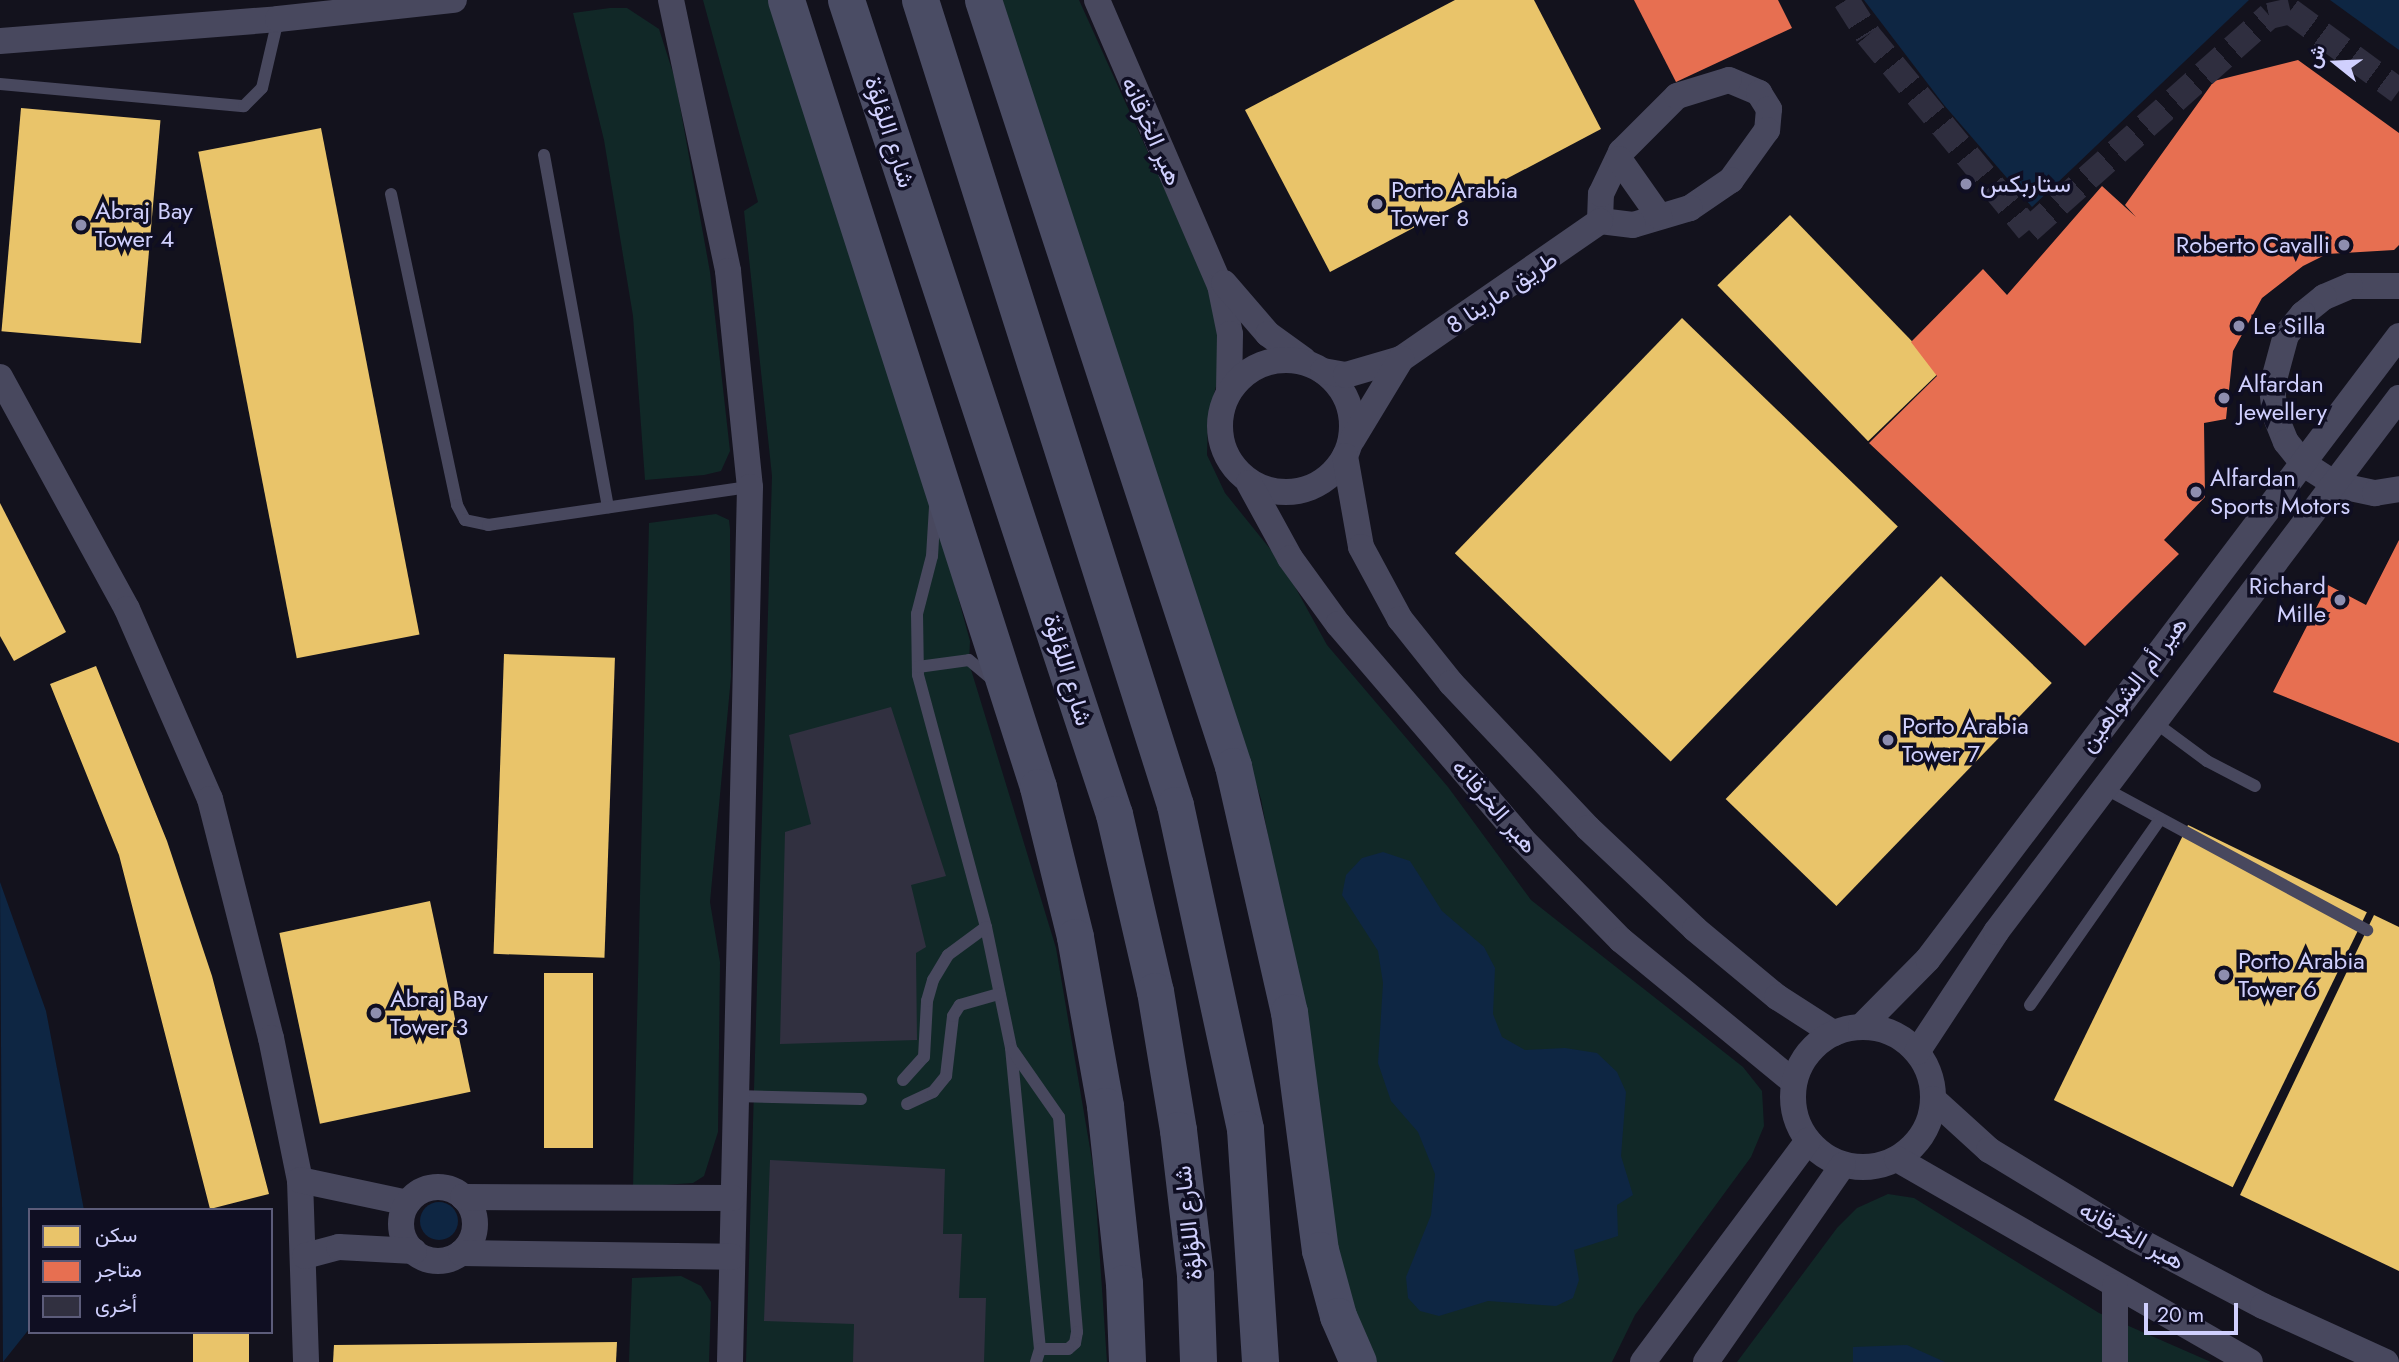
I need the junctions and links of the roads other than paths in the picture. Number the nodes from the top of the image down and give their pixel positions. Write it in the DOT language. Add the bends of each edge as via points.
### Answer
graph roads {
  1 [pos="454,0"];
  2 [pos="671,0"];
  3 [pos="786,0"];
  4 [pos="846,0"];
  5 [pos="920,0"];
  6 [pos="983,0"];
  7 [pos="1097,0"];
  8 [pos="278,19"];
  9 [pos="0,41"];
  10 [pos="0,84"];
  11 [pos="544,155"];
  12 [pos="1619,159"];
  13 [pos="391,194"];
  14 [pos="1659,216"];
  15 [pos="1600,221"];
  16 [pos="1209,262"];
  17 [pos="2399,286"];
  18 [pos="2399,336"];
  19 [pos="1401,359"];
  20 [pos="1316,367"];
  21 [pos="0,377"];
  22 [pos="1229,390"];
  23 [pos="2399,398"];
  24 [pos="1348,450"];
  25 [pos="2304,464"];
  26 [pos="937,471"];
  27 [pos="1249,483"];
  28 [pos="2336,485"];
  29 [pos="750,487"];
  30 [pos="2399,489"];
  31 [pos="608,508"];
  32 [pos="918,667"];
  33 [pos="1009,696"];
  34 [pos="2120,699"];
  35 [pos="2152,721"];
  36 [pos="2255,786"];
  37 [pos="2106,789"];
  38 [pos="2160,819"];
  39 [pos="986,928"];
  40 [pos="2367,930"];
  41 [pos="999,994"];
  42 [pos="2030,1005"];
  43 [pos="1861,1027"];
  44 [pos="1833,1033"];
  45 [pos="1011,1048"];
  46 [pos="1917,1052"];
  47 [pos="903,1080"];
  48 [pos="1794,1083"];
  49 [pos="736,1096"];
  50 [pos="861,1098"];
  51 [pos="1933,1099"];
  52 [pos="907,1104"];
  53 [pos="1808,1141"];
  54 [pos="1897,1159"];
  55 [pos="1843,1165"];
  56 [pos="299,1180"];
  57 [pos="463,1197"];
  58 [pos="732,1198"];
  59 [pos="408,1203"];
  60 [pos="414,1251"];
  61 [pos="461,1253"];
  62 [pos="305,1256"];
  63 [pos="732,1257"];
  64 [pos="2115,1286"];
  65 [pos="1040,1349"];
  66 [pos="306,1362"];
  67 [pos="730,1362"];
  68 [pos="1036,1362"];
  69 [pos="1126,1362"];
  70 [pos="1198,1362"];
  71 [pos="1259,1362"];
  72 [pos="1358,1362"];
  73 [pos="1643,1362"];
  74 [pos="1706,1362"];
  75 [pos="2115,1362"];
  76 [pos="2250,1362"];
  77 [pos="2386,1362"];
  1 -- 8 [label="street"];
  2 -- 29 [label="street" via="728,271"];
  3 -- 26 [label="main road"];
  4 -- 70 [label="main road, شارع اللؤلؤة" via="1114,814 1155,990 1178,1130 1195,1275"];
  5 -- 71 [label="main road" via="1175,805 1245,1129"];
  6 -- 72 [label="main road" via="1233,766 1289,1012 1320,1250 1338,1316"];
  7 -- 16 [label="street, هير الخرقانه"];
  8 -- 9 [label="street"];
  8 -- 10 [label="lane" via="262,88 244,107"];
  11 -- 31 [label="lane"];
  12 -- 14 [label="street"];
  12 -- 14 [label="street" via="1677,96 1729,80 1759,93 1769,109 1767,130 1754,154 1713,196"];
  12 -- 15 [label="street" via="1601,194"];
  13 -- 31 [label="lane" via="461,516 481,526"];
  14 -- 15 [label="street" via="1633,225"];
  15 -- 19 [label="street, طريق مارينا 8"];
  16 -- 20 [label="street, هير الخرقانه" via="1259,326"];
  16 -- 22 [label="street, هير الخرقانه" via="1220,285 1230,334"];
  17 -- 25 [label="street" via="2350,286 2324,297 2286,335 2272,387 2275,415 2286,442"];
  18 -- 25 [label="street, هير أم الشواهين"];
  19 -- 20 [label="street, طريق مارينا 8" via="1346,374"];
  19 -- 24 [label="street, طريق مارينا 8"];
  20 -- 22 [label="street" via="1270,362 1251,369"];
  20 -- 24 [label="street" via="1345,395 1351,411"];
  21 -- 56 [label="street" via="127,609 210,799 271,1038"];
  22 -- 27 [label="street" via="1219,423 1220,441 1231,464"];
  23 -- 28 [label="street, هير أم الشواهين"];
  24 -- 27 [label="street" via="1320,484 1303,491 1284,493"];
  24 -- 44 [label="street, هير الخرقانه" via="1361,547 1400,619 1451,683 1588,828 1695,929 1777,998"];
  25 -- 28 [label="street"];
  25 -- 34 [label="street, هير أم الشواهين"];
  26 -- 32 [label="lane" via="932,555 917,614"];
  26 -- 33 [label="main road"];
  27 -- 48 [label="street, هير الخرقانه" via="1290,558 1338,624 1522,839 1621,940"];
  28 -- 30 [label="street" via="2375,493"];
  28 -- 35 [label="street, هير أم الشواهين"];
  29 -- 31 [label="lane"];
  29 -- 49 [label="street"];
  32 -- 33 [label="lane" via="969,660"];
  32 -- 39 [label="lane"];
  33 -- 69 [label="main road" via="1038,787 1075,937 1105,1106 1124,1283"];
  34 -- 35 [label="street"];
  34 -- 43 [label="street, هير أم الشواهين" via="1928,959"];
  35 -- 36 [label="lane" via="2207,761"];
  35 -- 37 [label="street, هير أم الشواهين"];
  37 -- 38 [label="lane"];
  37 -- 46 [label="street, هير أم الشواهين" via="1996,932"];
  38 -- 40 [label="lane"];
  38 -- 42 [label="lane"];
  39 -- 41 [label="lane"];
  39 -- 47 [label="lane" via="948,955 933,980 927,1001 925,1057"];
  41 -- 45 [label="lane"];
  41 -- 52 [label="lane" via="960,1004 953,1016 946,1076 933,1092"];
  43 -- 44 [label="street"];
  43 -- 46 [label="street" via="1901,1038"];
  44 -- 48 [label="street" via="1808,1054"];
  45 -- 65 [label="lane"];
  45 -- 65 [label="lane" via="1059,1117 1077,1332 1068,1349"];
  46 -- 51 [label="street" via="1926,1066"];
  48 -- 53 [label="street" via="1797,1123"];
  49 -- 50 [label="lane"];
  49 -- 58 [label="street"];
  51 -- 54 [label="street" via="1923,1134"];
  51 -- 77 [label="street, هير الخرقانه" via="1989,1150 2132,1237 2263,1307"];
  53 -- 55 [label="street"];
  53 -- 73 [label="street"];
  54 -- 55 [label="street" via="1861,1168"];
  54 -- 64 [label="street"];
  55 -- 74 [label="street"];
  56 -- 59 [label="street"];
  56 -- 62 [label="street"];
  57 -- 58 [label="street"];
  57 -- 59 [label="street" via="435,1187"];
  57 -- 61 [label="street" via="475,1219 474,1231"];
  58 -- 63 [label="street"];
  59 -- 60 [label="street" via="401,1228"];
  60 -- 61 [label="street" via="437,1261"];
  60 -- 62 [label="street" via="351,1247"];
  61 -- 63 [label="street"];
  62 -- 66 [label="street"];
  63 -- 67 [label="street"];
  64 -- 75 [label="street"];
  64 -- 76 [label="street"];
  65 -- 68 [label="lane"];
}
